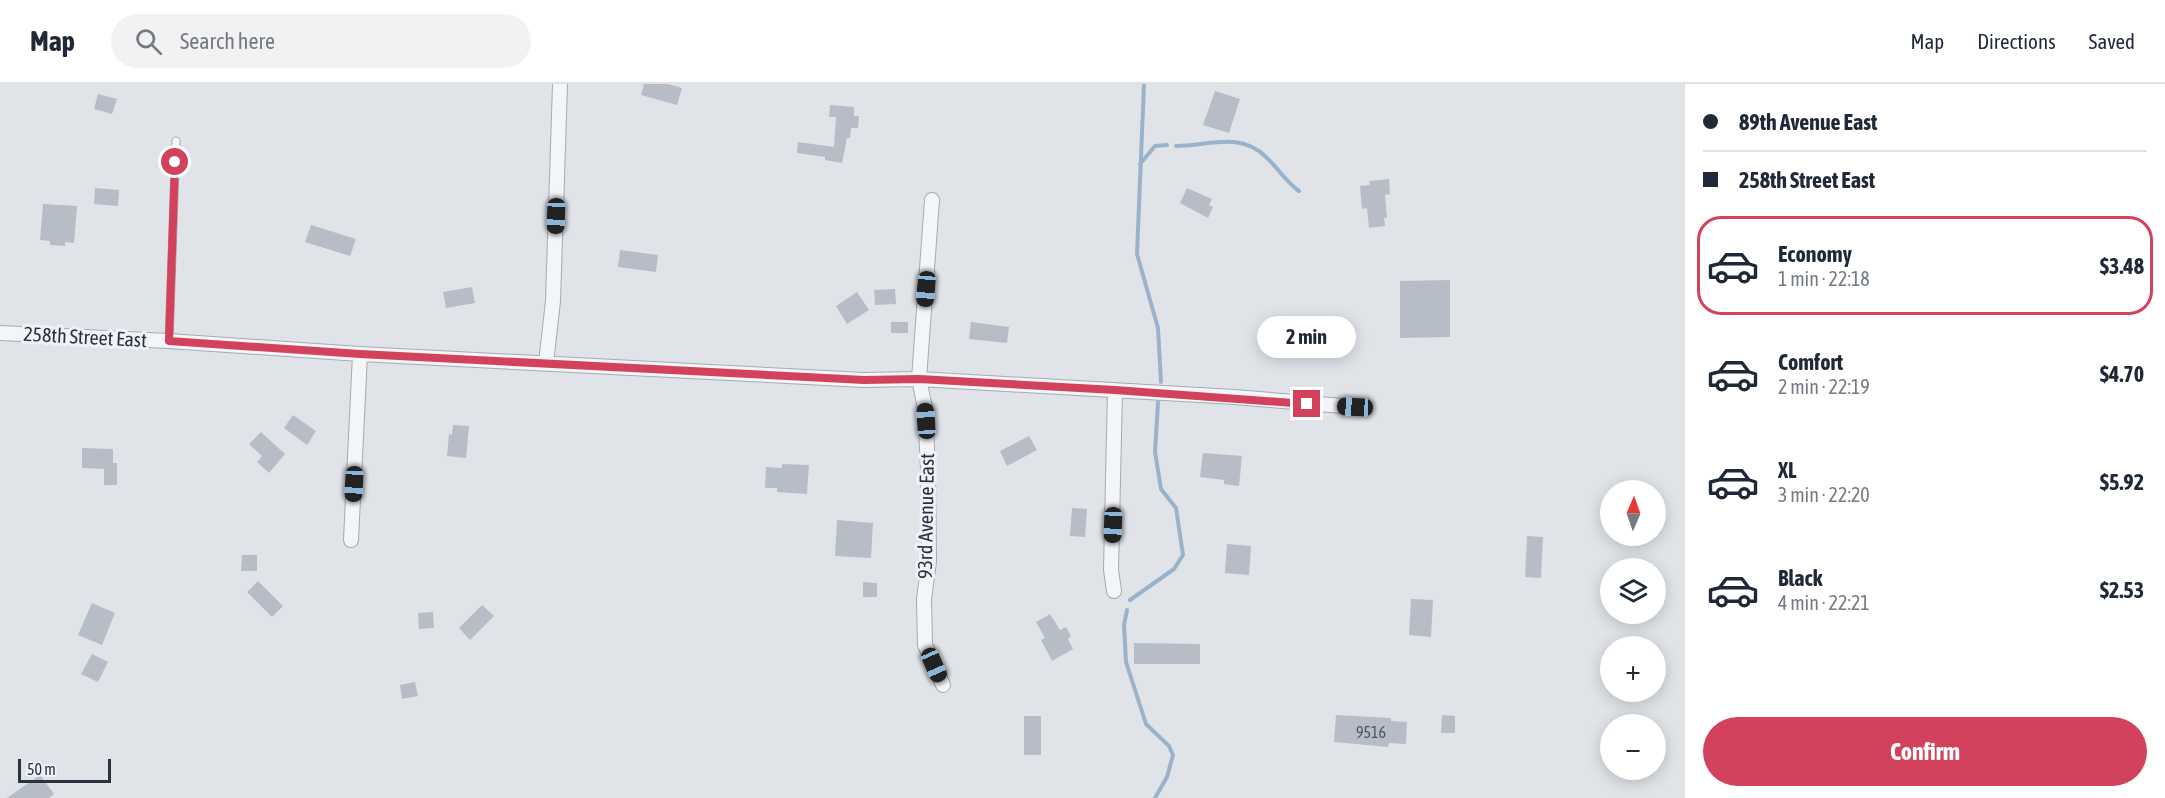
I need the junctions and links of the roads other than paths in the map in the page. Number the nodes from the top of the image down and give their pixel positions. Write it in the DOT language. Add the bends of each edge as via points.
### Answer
graph roads {
  1 [pos="560,84"];
  2 [pos="176,141"];
  3 [pos="932,200"];
  4 [pos="0,333"];
  5 [pos="169,341"];
  6 [pos="360,354"];
  7 [pos="546,363"];
  8 [pos="919,379"];
  9 [pos="1115,390"];
  10 [pos="1355,407"];
  11 [pos="351,540"];
  12 [pos="1113,591"];
  13 [pos="943,685"];
  1 -- 7 [label="street" via="553,301"];
  2 -- 5 [label="lane"];
  3 -- 8 [label="street, 93rd Avenue East"];
  4 -- 5 [label="street, 258th Street East"];
  5 -- 6 [label="street, 258th Street East"];
  6 -- 7 [label="street, 258th Street East"];
  6 -- 11 [label="street"];
  7 -- 8 [label="street, 258th Street East" via="864,380"];
  8 -- 9 [label="street, 258th Street East"];
  8 -- 13 [label="street, 93rd Avenue East" via="925,408 928,470 925,645"];
  9 -- 10 [label="street, 258th Street East"];
  9 -- 12 [label="street"];
}
